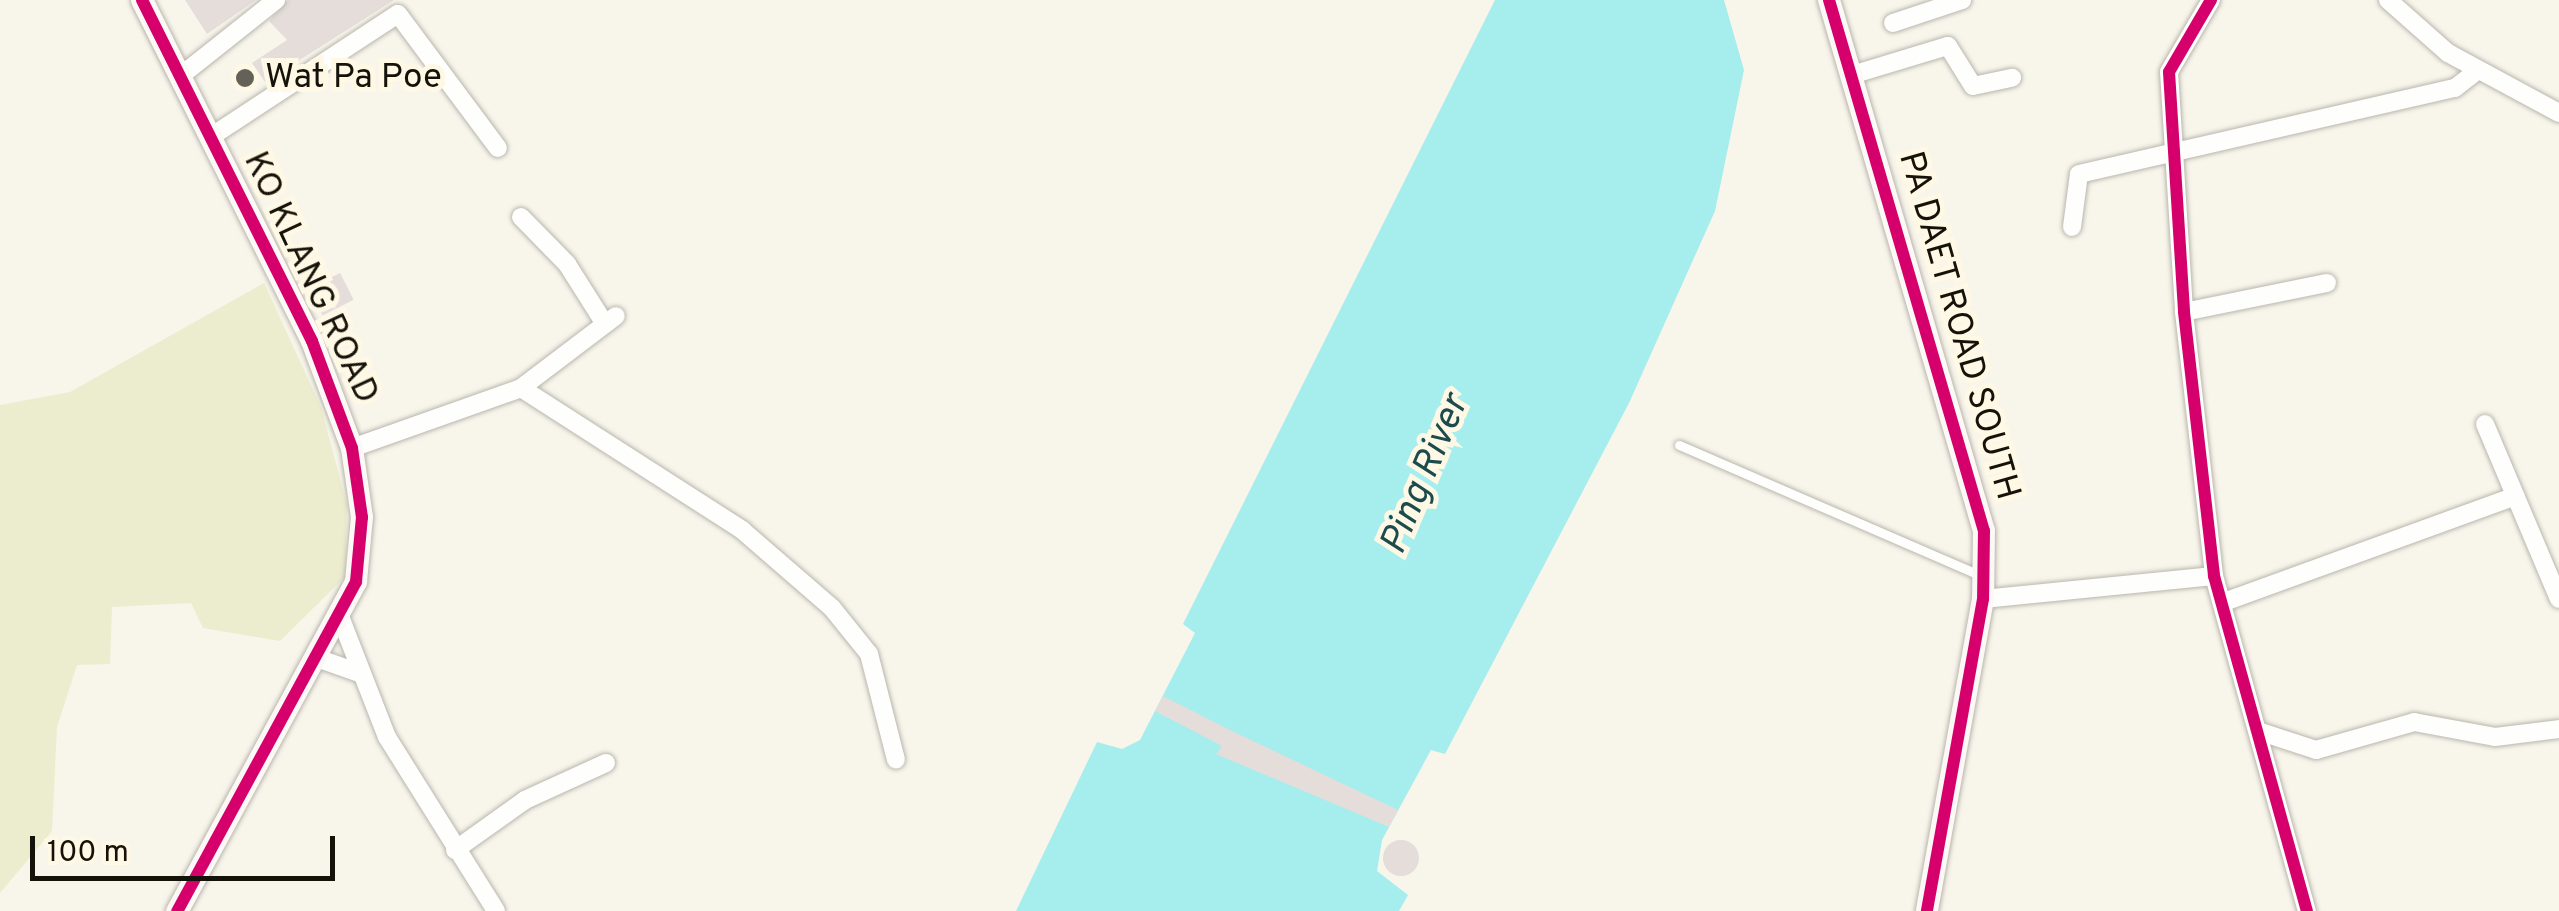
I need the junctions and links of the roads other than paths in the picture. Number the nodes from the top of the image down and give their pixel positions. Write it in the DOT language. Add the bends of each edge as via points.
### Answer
graph roads {
  1 [pos="142,0"];
  2 [pos="276,0"];
  3 [pos="1828,0"];
  4 [pos="1962,0"];
  5 [pos="2211,0"];
  6 [pos="2388,0"];
  7 [pos="1893,22"];
  8 [pos="2478,71"];
  9 [pos="183,74"];
  10 [pos="1855,74"];
  11 [pos="2012,78"];
  12 [pos="2559,113"];
  13 [pos="212,136"];
  14 [pos="498,148"];
  15 [pos="2173,155"];
  16 [pos="521,217"];
  17 [pos="2072,227"];
  18 [pos="2326,283"];
  19 [pos="2184,312"];
  20 [pos="521,388"];
  21 [pos="2484,424"];
  22 [pos="1679,445"];
  23 [pos="352,448"];
  24 [pos="2515,496"];
  25 [pos="2214,576"];
  26 [pos="1983,588"];
  27 [pos="2559,598"];
  28 [pos="2228,601"];
  29 [pos="339,614"];
  30 [pos="314,657"];
  31 [pos="362,674"];
  32 [pos="2559,728"];
  33 [pos="2260,732"];
  34 [pos="896,760"];
  35 [pos="606,763"];
  36 [pos="456,850"];
  37 [pos="177,911"];
  38 [pos="496,911"];
  39 [pos="1927,911"];
  40 [pos="2307,911"];
  1 -- 9 [label="street, KO KLANG ROAD"];
  2 -- 9 [label="street"];
  3 -- 10 [label="street, PA DAET ROAD SOUTH"];
  4 -- 7 [label="street"];
  5 -- 15 [label="street" via="2169,72"];
  6 -- 8 [label="street"];
  8 -- 12 [label="street"];
  8 -- 15 [label="street" via="2455,88"];
  9 -- 13 [label="street, KO KLANG ROAD"];
  10 -- 11 [label="street" via="1948,46 1973,86"];
  10 -- 26 [label="street, PA DAET ROAD SOUTH" via="1978,492"];
  13 -- 14 [label="street" via="398,14"];
  13 -- 23 [label="street, KO KLANG ROAD" via="312,341"];
  15 -- 17 [label="street" via="2079,174"];
  15 -- 19 [label="street"];
  16 -- 20 [label="street" via="611,320"];
  18 -- 19 [label="street"];
  19 -- 25 [label="street"];
  20 -- 23 [label="street"];
  20 -- 34 [label="street" via="742,530 832,608 869,654"];
  21 -- 24 [label="street"];
  22 -- 26 [label="lane"];
  23 -- 29 [label="street, KO KLANG ROAD" via="363,548"];
  24 -- 27 [label="street"];
  24 -- 28 [label="street"];
  25 -- 26 [label="street"];
  25 -- 28 [label="street"];
  26 -- 39 [label="street, PA DAET ROAD SOUTH"];
  28 -- 33 [label="street"];
  29 -- 30 [label="street, KO KLANG ROAD"];
  29 -- 31 [label="street"];
  30 -- 31 [label="street"];
  30 -- 37 [label="street, KO KLANG ROAD"];
  31 -- 36 [label="street" via="386,738"];
  32 -- 33 [label="street" via="2494,737 2414,722 2316,750"];
  33 -- 40 [label="street"];
  35 -- 36 [label="street" via="525,800"];
  36 -- 38 [label="street"];
}
